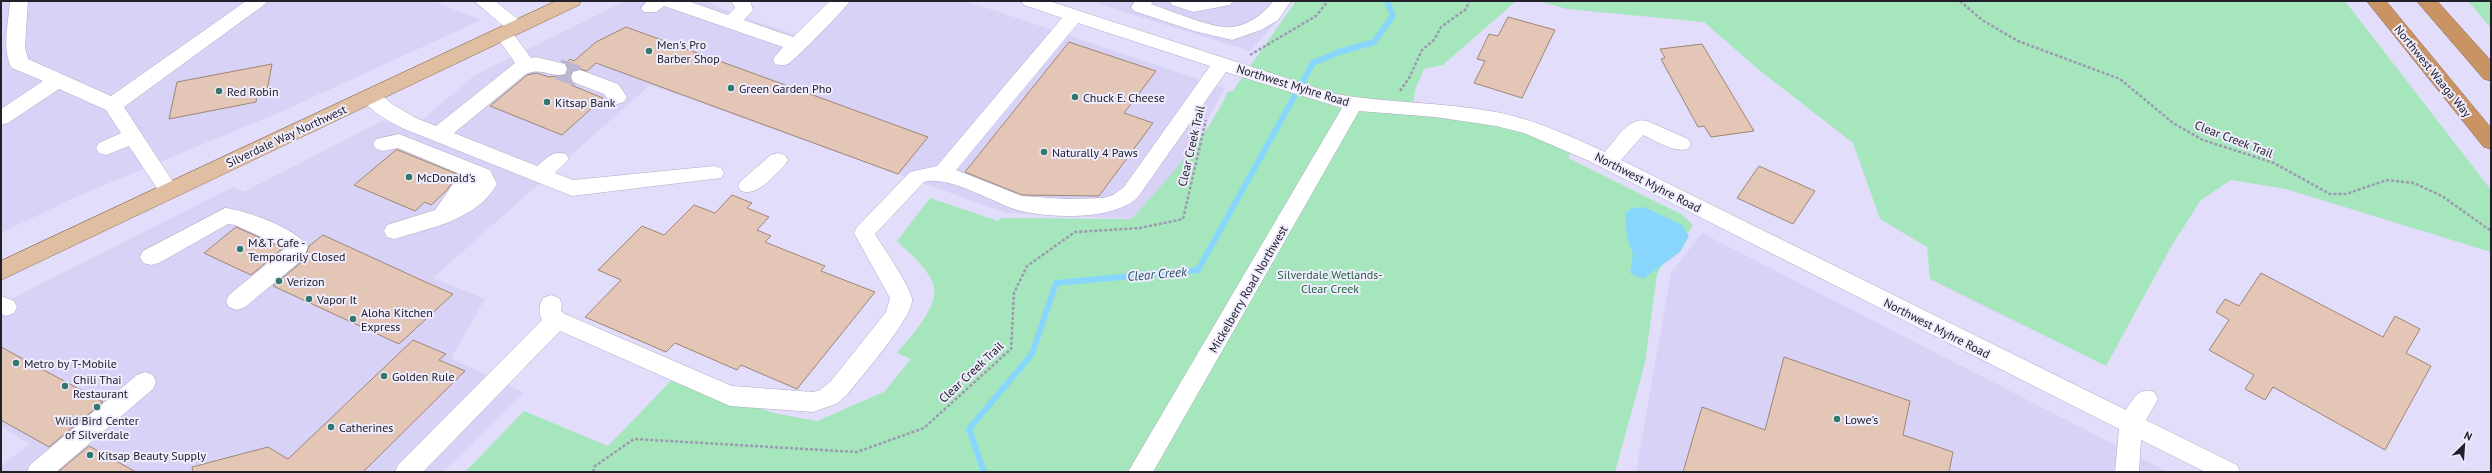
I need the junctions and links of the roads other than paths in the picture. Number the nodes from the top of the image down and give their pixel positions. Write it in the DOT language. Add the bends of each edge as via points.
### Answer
graph roads {
  1 [pos="19,1"];
  2 [pos="258,1"];
  3 [pos="483,1"];
  4 [pos="572,1"];
  5 [pos="669,1"];
  6 [pos="740,1"];
  7 [pos="841,1"];
  8 [pos="1030,1"];
  9 [pos="1224,1"];
  10 [pos="2376,1"];
  11 [pos="2426,1"];
  12 [pos="1185,3"];
  13 [pos="1142,4"];
  14 [pos="1277,8"];
  15 [pos="1069,9"];
  16 [pos="732,22"];
  17 [pos="510,30"];
  18 [pos="1216,30"];
  19 [pos="797,45"];
  20 [pos="782,59"];
  21 [pos="1222,63"];
  22 [pos="526,65"];
  23 [pos="558,69"];
  24 [pos="2491,74"];
  25 [pos="580,77"];
  26 [pos="56,81"];
  27 [pos="371,96"];
  28 [pos="617,97"];
  29 [pos="1354,104"];
  30 [pos="113,105"];
  31 [pos="1,118"];
  32 [pos="134,135"];
  33 [pos="438,135"];
  34 [pos="2491,142"];
  35 [pos="383,144"];
  36 [pos="1681,144"];
  37 [pos="106,148"];
  38 [pos="559,159"];
  39 [pos="778,160"];
  40 [pos="1608,161"];
  41 [pos="942,172"];
  42 [pos="714,174"];
  43 [pos="540,175"];
  44 [pos="748,186"];
  45 [pos="168,191"];
  46 [pos="394,231"];
  47 [pos="151,257"];
  48 [pos="1,271"];
  49 [pos="237,302"];
  50 [pos="145,382"];
  51 [pos="2146,399"];
  52 [pos="2131,423"];
  53 [pos="39,472"];
  54 [pos="408,472"];
  55 [pos="1140,472"];
  56 [pos="2127,472"];
  57 [pos="2228,472"];
  1 -- 26 [label="street" via="16,48 20,62"];
  2 -- 30 [label="street"];
  3 -- 17 [label="street"];
  4 -- 17 [label="main road, Silverdale Way Northwest"];
  5 -- 16 [label="street"];
  6 -- 16 [label="street" via="744,10"];
  7 -- 19 [label="street"];
  8 -- 15 [label="street, Northwest Myhre Road"];
  9 -- 12 [label="street"];
  10 -- 34 [label="highway, Northwest Waaga Way"];
  11 -- 24 [label="highway"];
  12 -- 18 [label="street"];
  13 -- 18 [label="street"];
  14 -- 18 [label="street" via="1255,26 1232,34"];
  15 -- 21 [label="street, Northwest Myhre Road"];
  15 -- 41 [label="street"];
  16 -- 19 [label="street"];
  17 -- 22 [label="street"];
  17 -- 27 [label="main road, Silverdale Way Northwest"];
  19 -- 20 [label="street"];
  21 -- 29 [label="street, Northwest Myhre Road"];
  21 -- 41 [label="street" via="1131,192 1121,201 1100,206 1032,205 1020,203"];
  22 -- 23 [label="street" via="546,64"];
  22 -- 33 [label="street"];
  25 -- 28 [label="street" via="611,89"];
  26 -- 30 [label="street"];
  26 -- 31 [label="street"];
  27 -- 33 [label="street" via="385,109 409,123"];
  27 -- 45 [label="main road, Silverdale Way Northwest"];
  29 -- 40 [label="street, Northwest Myhre Road" via="1435,110 1513,122"];
  29 -- 55 [label="street, Mickelberry Road Northwest"];
  30 -- 32 [label="street"];
  32 -- 37 [label="street"];
  32 -- 45 [label="street"];
  33 -- 43 [label="street"];
  35 -- 46 [label="street" via="399,141 473,171 442,216"];
  36 -- 40 [label="street" via="1640,126"];
  38 -- 43 [label="street"];
  39 -- 44 [label="street"];
  40 -- 52 [label="street, Northwest Myhre Road"];
  41 -- 54 [label="street" via="917,177 864,233 901,297 901,304 895,317 839,388 821,400 813,402 730,396 554,312"];
  42 -- 43 [label="street" via="572,188"];
  45 -- 48 [label="main road, Silverdale Way Northwest"];
  47 -- 49 [label="street" via="225,216 238,217 294,243 297,247 295,253"];
  50 -- 53 [label="street"];
  51 -- 52 [label="street"];
  52 -- 56 [label="street"];
  52 -- 57 [label="street, Northwest Myhre Road"];
}
